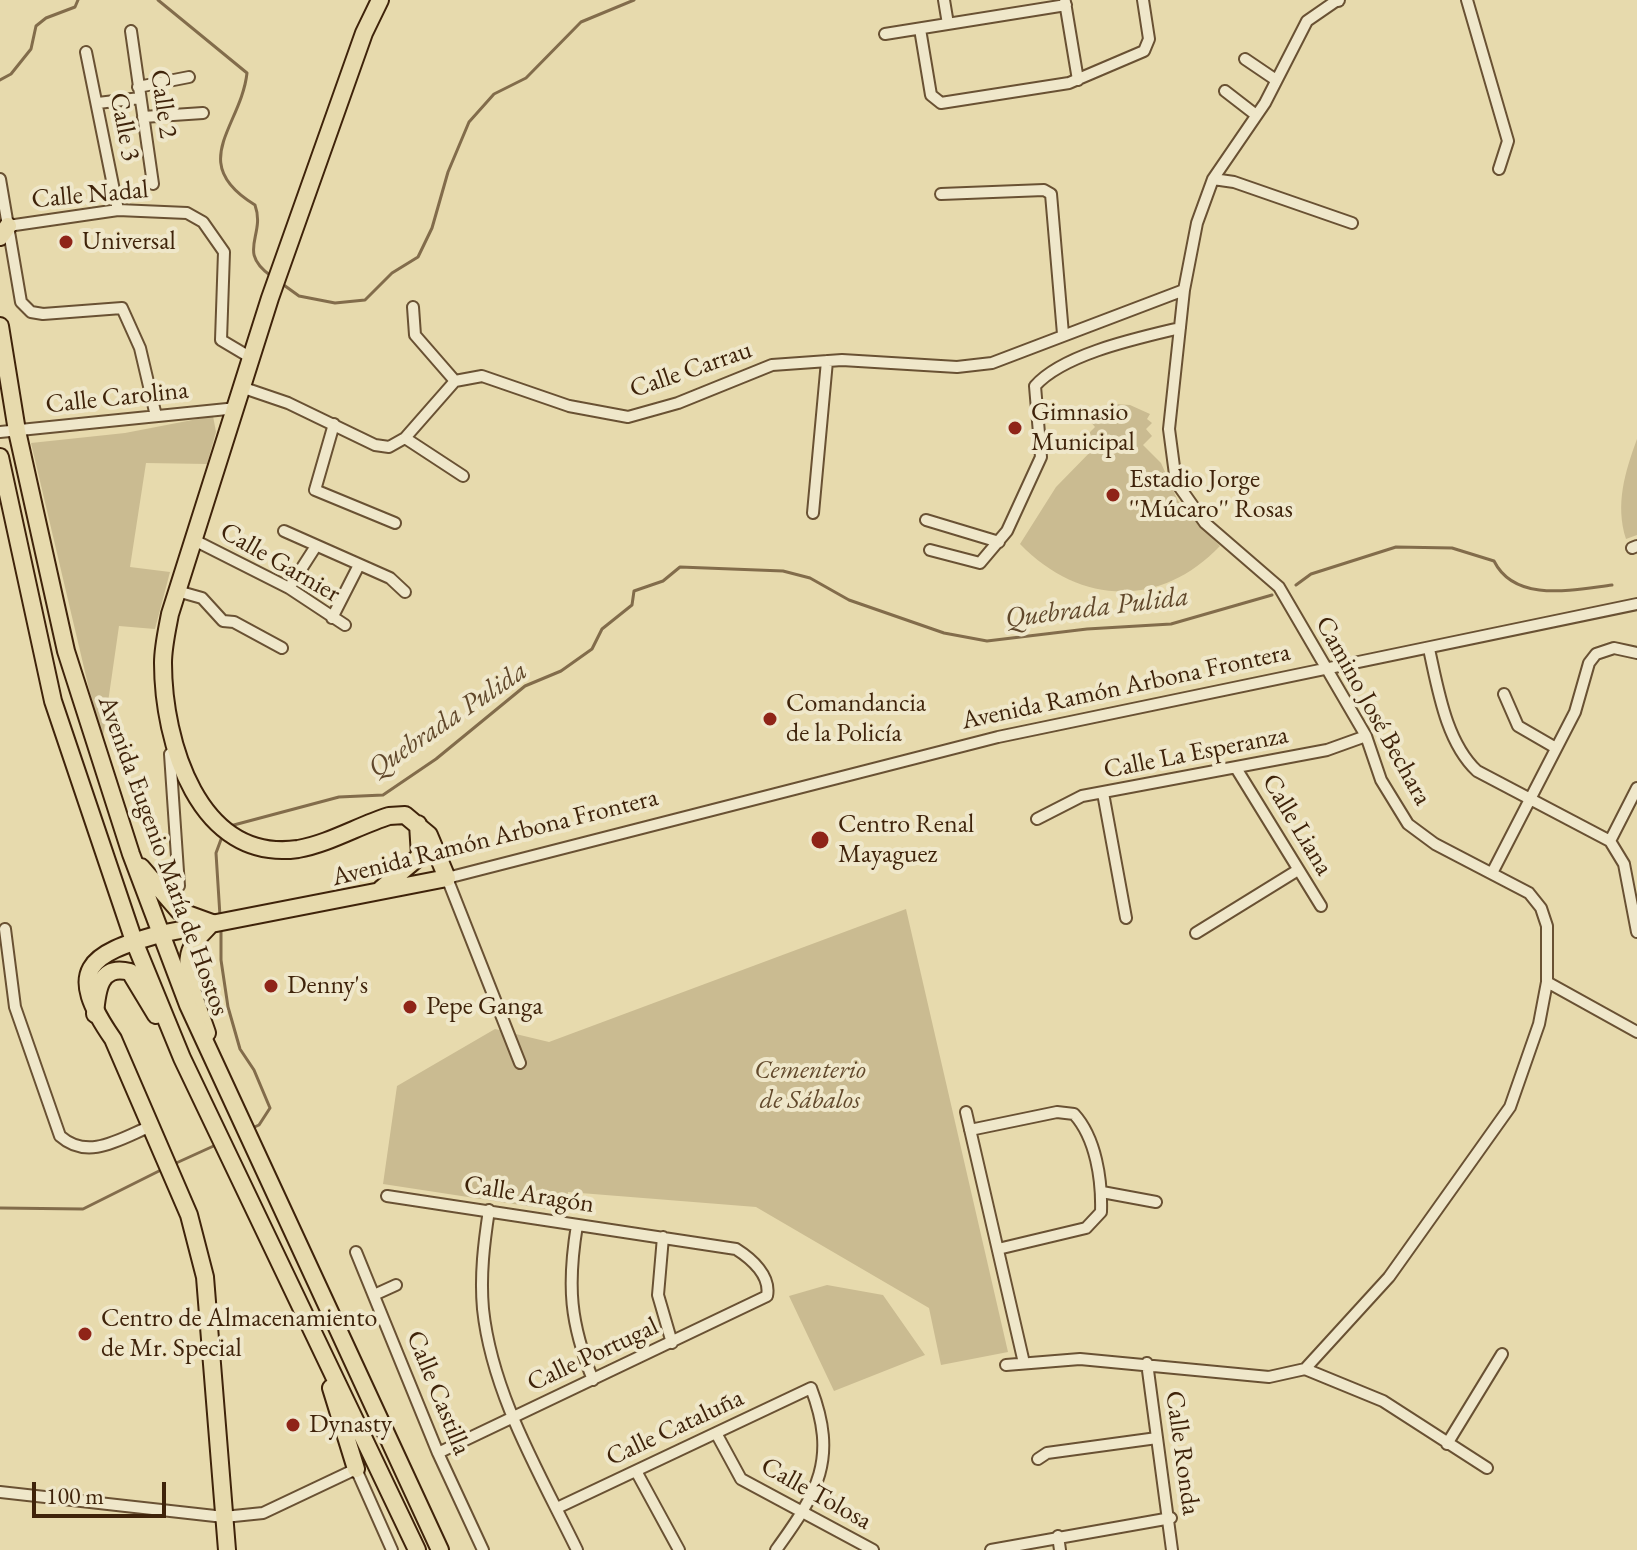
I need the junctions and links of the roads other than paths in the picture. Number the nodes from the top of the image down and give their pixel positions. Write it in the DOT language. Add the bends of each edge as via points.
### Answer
graph roads {
  1 [pos="380,0"];
  2 [pos="944,0"];
  3 [pos="1143,0"];
  4 [pos="1336,0"];
  5 [pos="1467,0"];
  6 [pos="1066,3"];
  7 [pos="948,24"];
  8 [pos="920,29"];
  9 [pos="131,31"];
  10 [pos="885,34"];
  11 [pos="86,52"];
  12 [pos="1245,59"];
  13 [pos="189,77"];
  14 [pos="1078,80"];
  15 [pos="1276,80"];
  16 [pos="1225,91"];
  17 [pos="139,93"];
  18 [pos="98,103"];
  19 [pos="203,113"];
  20 [pos="1256,115"];
  21 [pos="143,117"];
  22 [pos="1499,169"];
  23 [pos="0,179"];
  24 [pos="1213,179"];
  25 [pos="153,184"];
  26 [pos="941,194"];
  27 [pos="118,210"];
  28 [pos="1352,223"];
  29 [pos="4,231"];
  30 [pos="1184,290"];
  31 [pos="413,307"];
  32 [pos="0,326"];
  33 [pos="1180,328"];
  34 [pos="1063,334"];
  35 [pos="253,359"];
  36 [pos="827,361"];
  37 [pos="455,381"];
  38 [pos="244,388"];
  39 [pos="238,408"];
  40 [pos="156,416"];
  41 [pos="334,424"];
  42 [pos="8,431"];
  43 [pos="405,438"];
  44 [pos="0,457"];
  45 [pos="463,476"];
  46 [pos="813,513"];
  47 [pos="926,520"];
  48 [pos="395,523"];
  49 [pos="284,531"];
  50 [pos="194,540"];
  51 [pos="999,542"];
  52 [pos="316,546"];
  53 [pos="930,550"];
  54 [pos="359,565"];
  55 [pos="289,588"];
  56 [pos="177,591"];
  57 [pos="405,592"];
  58 [pos="1637,604"];
  59 [pos="332,618"];
  60 [pos="345,625"];
  61 [pos="282,648"];
  62 [pos="1429,649"];
  63 [pos="1637,653"];
  64 [pos="1327,669"];
  65 [pos="1504,694"];
  66 [pos="1366,736"];
  67 [pos="1556,748"];
  68 [pos="170,754"];
  69 [pos="1236,768"];
  70 [pos="190,784"];
  71 [pos="172,788"];
  72 [pos="1637,788"];
  73 [pos="1103,793"];
  74 [pos="1532,800"];
  75 [pos="1037,819"];
  76 [pos="418,822"];
  77 [pos="1610,841"];
  78 [pos="131,854"];
  79 [pos="1298,870"];
  80 [pos="1492,873"];
  81 [pos="447,878"];
  82 [pos="179,886"];
  83 [pos="373,895"];
  84 [pos="1321,906"];
  85 [pos="1126,918"];
  86 [pos="219,922"];
  87 [pos="5,929"];
  88 [pos="1637,932"];
  89 [pos="1196,933"];
  90 [pos="160,934"];
  91 [pos="134,941"];
  92 [pos="1547,982"];
  93 [pos="95,1014"];
  94 [pos="1637,1032"];
  95 [pos="182,1058"];
  96 [pos="520,1063"];
  97 [pos="218,1065"];
  98 [pos="966,1112"];
  99 [pos="151,1126"];
  100 [pos="970,1130"];
  101 [pos="1102,1192"];
  102 [pos="387,1196"];
  103 [pos="1156,1202"];
  104 [pos="489,1210"];
  105 [pos="577,1225"];
  106 [pos="663,1237"];
  107 [pos="998,1249"];
  108 [pos="356,1252"];
  109 [pos="396,1285"];
  110 [pos="374,1295"];
  111 [pos="767,1296"];
  112 [pos="316,1337"];
  113 [pos="672,1343"];
  114 [pos="1502,1354"];
  115 [pos="1024,1363"];
  116 [pos="1147,1363"];
  117 [pos="1006,1365"];
  118 [pos="1305,1369"];
  119 [pos="593,1380"];
  120 [pos="514,1417"];
  121 [pos="716,1433"];
  122 [pos="1157,1438"];
  123 [pos="1447,1444"];
  124 [pos="438,1453"];
  125 [pos="1038,1459"];
  126 [pos="1487,1468"];
  127 [pos="356,1469"];
  128 [pos="636,1471"];
  129 [pos="0,1492"];
  130 [pos="557,1508"];
  131 [pos="802,1515"];
  132 [pos="224,1517"];
  133 [pos="1171,1518"];
  134 [pos="1058,1536"];
  135 [pos="227,1550"];
  136 [pos="392,1550"];
  137 [pos="417,1550"];
  138 [pos="440,1550"];
  139 [pos="483,1550"];
  140 [pos="577,1550"];
  141 [pos="679,1550"];
  142 [pos="776,1550"];
  143 [pos="873,1550"];
  144 [pos="991,1550"];
  145 [pos="1060,1550"];
  146 [pos="1172,1550"];
  1 -- 35 [label="main road" via="284,257"];
  2 -- 7 [label="street"];
  3 -- 14 [label="street" via="1149,39 1144,51"];
  4 -- 15 [label="street, Camino José Bechara" via="1307,21"];
  5 -- 22 [label="street" via="1508,141"];
  6 -- 7 [label="street"];
  6 -- 14 [label="street"];
  7 -- 8 [label="street"];
  8 -- 10 [label="street"];
  8 -- 14 [label="street" via="935,102"];
  9 -- 17 [label="street, Calle 2"];
  11 -- 18 [label="street, Calle 3"];
  12 -- 15 [label="street"];
  13 -- 17 [label="street"];
  15 -- 20 [label="street, Camino José Bechara"];
  16 -- 20 [label="street"];
  17 -- 18 [label="street"];
  17 -- 21 [label="street, Calle 2"];
  18 -- 27 [label="street, Calle 3"];
  19 -- 21 [label="street"];
  20 -- 24 [label="street, Camino José Bechara"];
  21 -- 25 [label="street, Calle 2"];
  23 -- 29 [label="street"];
  24 -- 28 [label="street"];
  24 -- 30 [label="street, Camino José Bechara" via="1197,223"];
  26 -- 34 [label="street" via="1051,194"];
  27 -- 29 [label="street, Calle Nadal"];
  27 -- 35 [label="street, Calle Nadal" via="187,213 203,222 224,252 221,340"];
  29 -- 40 [label="street" via="17,290 31,312 122,308 140,348"];
  30 -- 33 [label="street, Camino José Bechara"];
  30 -- 34 [label="street, Calle Carrau"];
  31 -- 37 [label="street" via="415,335"];
  32 -- 42 [label="main road, Avenida Eugenio María de Hostos"];
  33 -- 51 [label="street" via="1136,338 1047,372 1035,386 1041,457"];
  33 -- 64 [label="street, Camino José Bechara" via="1169,429 1176,482 1205,523 1277,585"];
  34 -- 36 [label="street, Calle Carrau" via="992,363 957,367"];
  35 -- 38 [label="main road"];
  36 -- 37 [label="street, Calle Carrau" via="772,365 628,417 569,406 482,376"];
  36 -- 46 [label="street"];
  37 -- 43 [label="street"];
  38 -- 39 [label="main road"];
  38 -- 41 [label="street"];
  39 -- 40 [label="street, Calle Carolina"];
  39 -- 50 [label="main road"];
  40 -- 42 [label="street, Calle Carolina"];
  41 -- 43 [label="street" via="375,445 389,447"];
  41 -- 48 [label="street" via="315,490"];
  42 -- 78 [label="main road, Avenida Eugenio María de Hostos" via="66,651"];
  43 -- 45 [label="street"];
  44 -- 91 [label="main road, Avenida Eugenio María de Hostos" via="53,701"];
  47 -- 51 [label="street"];
  49 -- 52 [label="street"];
  50 -- 55 [label="street, Calle Garnier"];
  50 -- 56 [label="main road"];
  51 -- 53 [label="street" via="980,563"];
  52 -- 54 [label="street"];
  52 -- 55 [label="street"];
  54 -- 57 [label="street" via="390,578"];
  54 -- 59 [label="street"];
  55 -- 59 [label="street, Calle Garnier"];
  56 -- 61 [label="street" via="202,598 223,621"];
  56 -- 70 [label="main road" via="163,661 169,724"];
  58 -- 62 [label="street, Avenida Ramón Arbona Frontera"];
  59 -- 60 [label="street, Calle Garnier"];
  62 -- 64 [label="street, Avenida Ramón Arbona Frontera"];
  62 -- 74 [label="street" via="1463,758"];
  63 -- 67 [label="street" via="1614,648 1596,654"];
  64 -- 66 [label="street, Camino José Bechara"];
  64 -- 81 [label="street, Avenida Ramón Arbona Frontera" via="998,737"];
  65 -- 67 [label="street" via="1518,726"];
  66 -- 69 [label="street, Calle La Esperanza" via="1327,750"];
  66 -- 80 [label="street, Camino José Bechara" via="1381,780 1408,824"];
  67 -- 74 [label="street"];
  68 -- 71 [label="street"];
  69 -- 73 [label="street, Calle La Esperanza"];
  69 -- 79 [label="street, Calle Liana"];
  70 -- 71 [label="street"];
  70 -- 76 [label="main road" via="211,819 237,840 262,848 299,849 389,816 405,815"];
  71 -- 82 [label="street"];
  72 -- 77 [label="street"];
  73 -- 75 [label="street, Calle La Esperanza" via="1071,800"];
  73 -- 85 [label="street"];
  74 -- 77 [label="street"];
  74 -- 80 [label="street"];
  76 -- 81 [label="main road"];
  76 -- 83 [label="main road" via="420,856"];
  77 -- 88 [label="street" via="1624,864"];
  78 -- 86 [label="main road" via="179,911"];
  78 -- 90 [label="main road, Avenida Eugenio María de Hostos"];
  79 -- 84 [label="street, Calle Liana"];
  79 -- 89 [label="street"];
  80 -- 92 [label="street, Camino José Bechara" via="1529,893 1541,908 1547,926"];
  81 -- 83 [label="main road, Avenida Ramón Arbona Frontera"];
  81 -- 96 [label="street"];
  83 -- 86 [label="main road, Avenida Ramón Arbona Frontera"];
  86 -- 90 [label="main road, Avenida Ramón Arbona Frontera"];
  86 -- 97 [label="main road" via="189,956"];
  87 -- 99 [label="street" via="15,1007 60,1136 72,1146 91,1150"];
  90 -- 91 [label="main road, Avenida Ramón Arbona Frontera"];
  90 -- 97 [label="main road, Avenida Eugenio María de Hostos"];
  91 -- 93 [label="main road, Avenida Ramón Arbona Frontera" via="95,961 86,974"];
  91 -- 95 [label="main road, Avenida Eugenio María de Hostos"];
  92 -- 94 [label="street"];
  92 -- 118 [label="street, Camino José Bechara" via="1539,1024 1510,1107 1389,1277"];
  93 -- 95 [label="main road" via="97,986 107,973 130,972"];
  93 -- 99 [label="main road" via="113,1039"];
  95 -- 112 [label="main road, Avenida Eugenio María de Hostos"];
  97 -- 138 [label="main road, Avenida Eugenio María de Hostos"];
  98 -- 100 [label="street"];
  99 -- 132 [label="main road" via="179,1192 205,1277"];
  100 -- 101 [label="street" via="1057,1112 1074,1114 1088,1129"];
  100 -- 107 [label="street"];
  101 -- 103 [label="street"];
  101 -- 107 [label="street" via="1101,1212 1086,1228"];
  102 -- 104 [label="street, Calle Aragón"];
  104 -- 105 [label="street, Calle Aragón"];
  104 -- 120 [label="street" via="483,1306 496,1372"];
  105 -- 106 [label="street, Calle Aragón"];
  105 -- 119 [label="street" via="570,1296"];
  106 -- 111 [label="street, Calle Aragón" via="736,1249 756,1264 769,1287"];
  106 -- 113 [label="street" via="658,1295"];
  107 -- 115 [label="street"];
  108 -- 110 [label="street, Calle Castilla"];
  109 -- 110 [label="street"];
  110 -- 124 [label="street, Calle Castilla"];
  111 -- 113 [label="street, Calle Portugal"];
  112 -- 127 [label="main road"];
  112 -- 137 [label="main road, Avenida Eugenio María de Hostos"];
  113 -- 119 [label="street, Calle Portugal"];
  114 -- 123 [label="street"];
  115 -- 116 [label="street"];
  115 -- 117 [label="street"];
  116 -- 118 [label="street" via="1269,1377"];
  116 -- 122 [label="street, Calle Ronda"];
  118 -- 123 [label="street" via="1383,1401"];
  119 -- 120 [label="street, Calle Portugal"];
  120 -- 124 [label="street, Calle Portugal"];
  120 -- 130 [label="street"];
  121 -- 128 [label="street, Calle Cataluña"];
  121 -- 131 [label="street, Calle Tolosa" via="741,1479"];
  121 -- 131 [label="street, Calle Cataluña" via="811,1388 823,1420 826,1450 818,1485"];
  122 -- 125 [label="street" via="1047,1453"];
  122 -- 133 [label="street, Calle Ronda"];
  123 -- 126 [label="street"];
  124 -- 139 [label="street, Calle Castilla"];
  127 -- 132 [label="street" via="263,1513"];
  127 -- 136 [label="street"];
  128 -- 130 [label="street, Calle Cataluña"];
  128 -- 141 [label="street"];
  129 -- 132 [label="street"];
  130 -- 140 [label="street"];
  131 -- 142 [label="street"];
  131 -- 143 [label="street, Calle Tolosa"];
  132 -- 135 [label="main road"];
  133 -- 134 [label="street"];
  133 -- 146 [label="street, Calle Ronda"];
  134 -- 144 [label="street"];
  134 -- 145 [label="street"];
}
